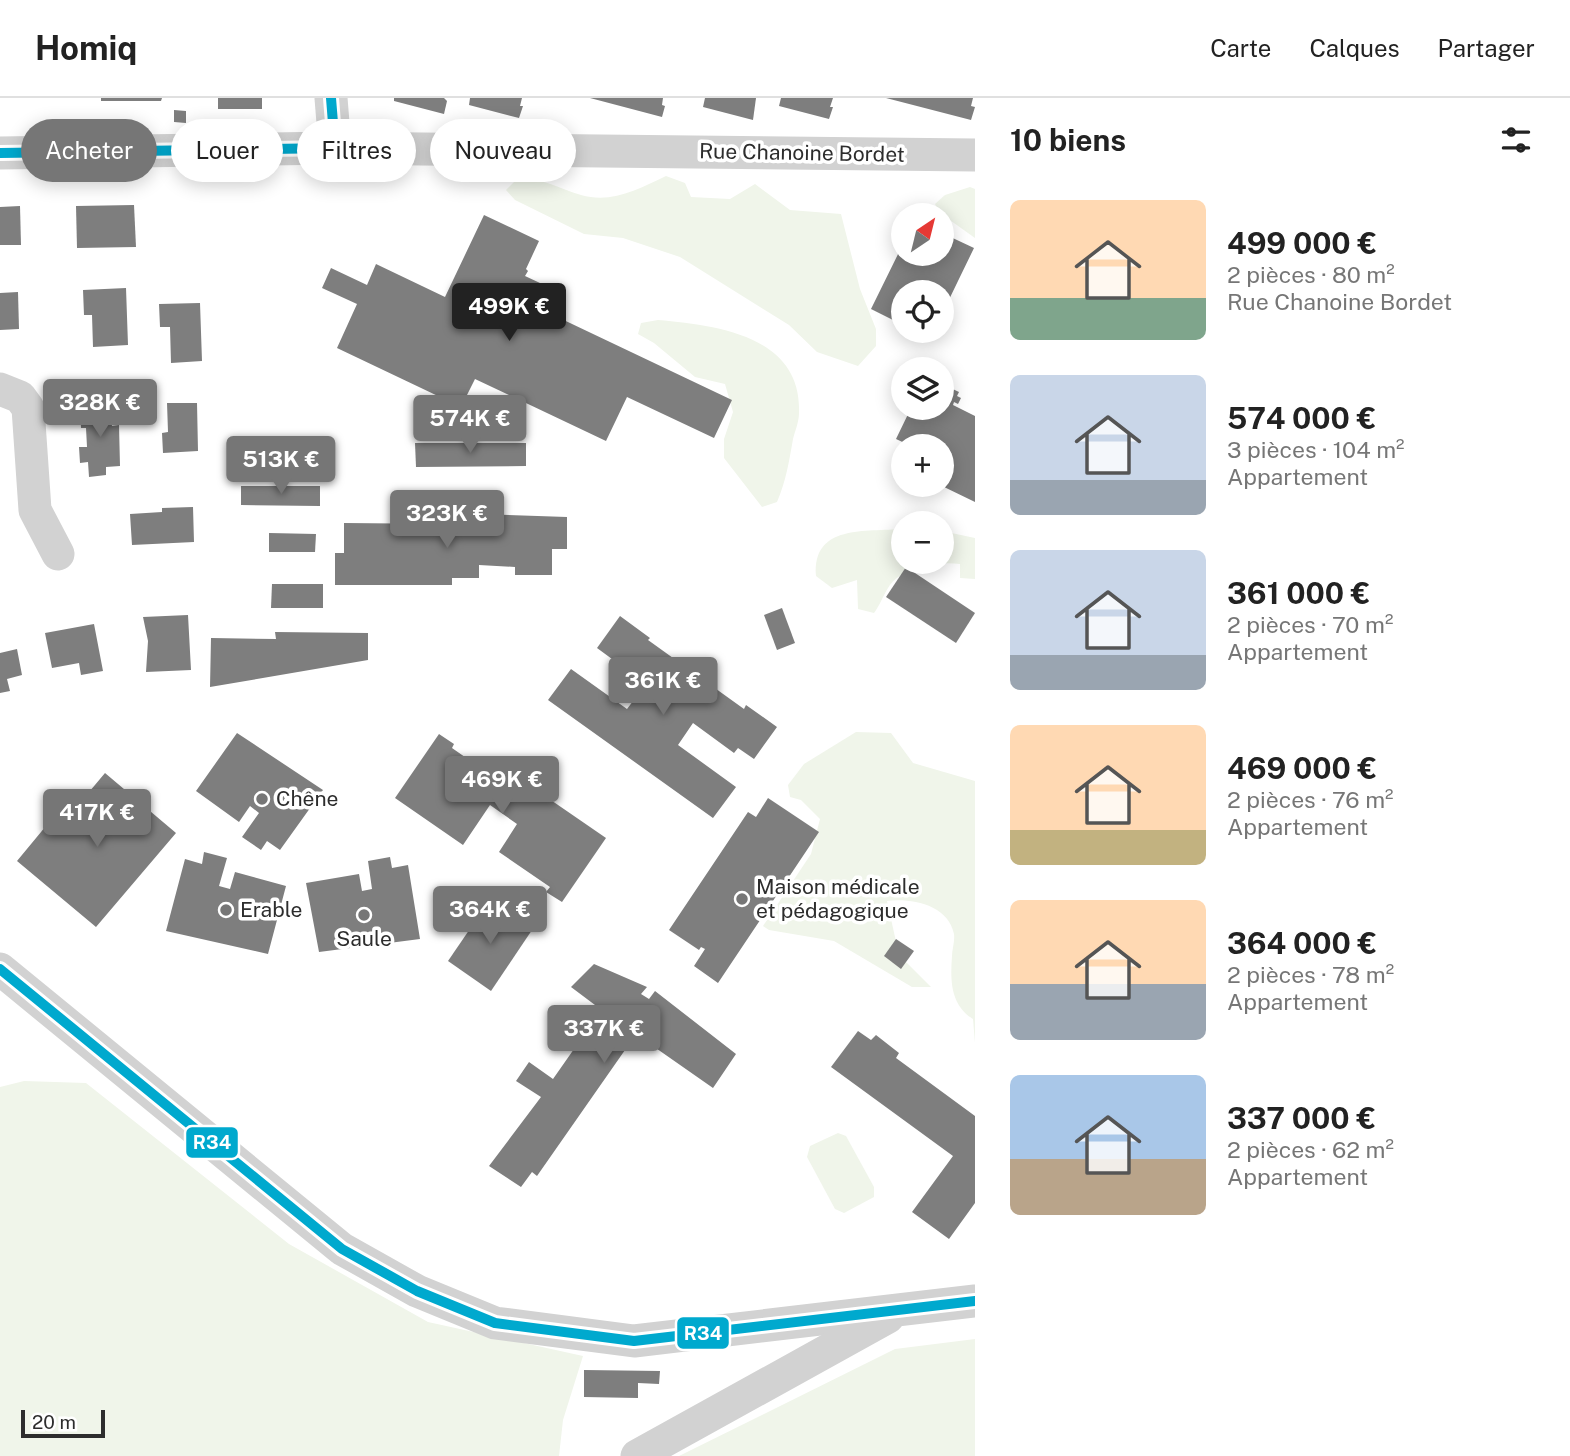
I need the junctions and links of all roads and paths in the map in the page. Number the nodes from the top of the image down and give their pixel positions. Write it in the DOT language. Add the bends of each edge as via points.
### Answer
graph roads {
  1 [pos="331,98"];
  2 [pos="333,119"];
  3 [pos="297,149"];
  4 [pos="416,149"];
  5 [pos="0,153"];
  6 [pos="975,155"];
  7 [pos="0,389"];
  8 [pos="58,554"];
  9 [pos="0,969"];
  10 [pos="975,1301"];
  11 [pos="902,1309"];
  12 [pos="637,1456"];
  1 -- 2 [label="street"];
  3 -- 5 [label="street, Rue Chanoine Bordet"];
  4 -- 6 [label="street, Rue Chanoine Bordet"];
  7 -- 8 [label="street" via="20,397 28,408 35,509"];
  9 -- 11 [label="street" via="342,1249 379,1272 495,1323 634,1341"];
  10 -- 11 [label="street"];
  11 -- 12 [label="street"];
}
